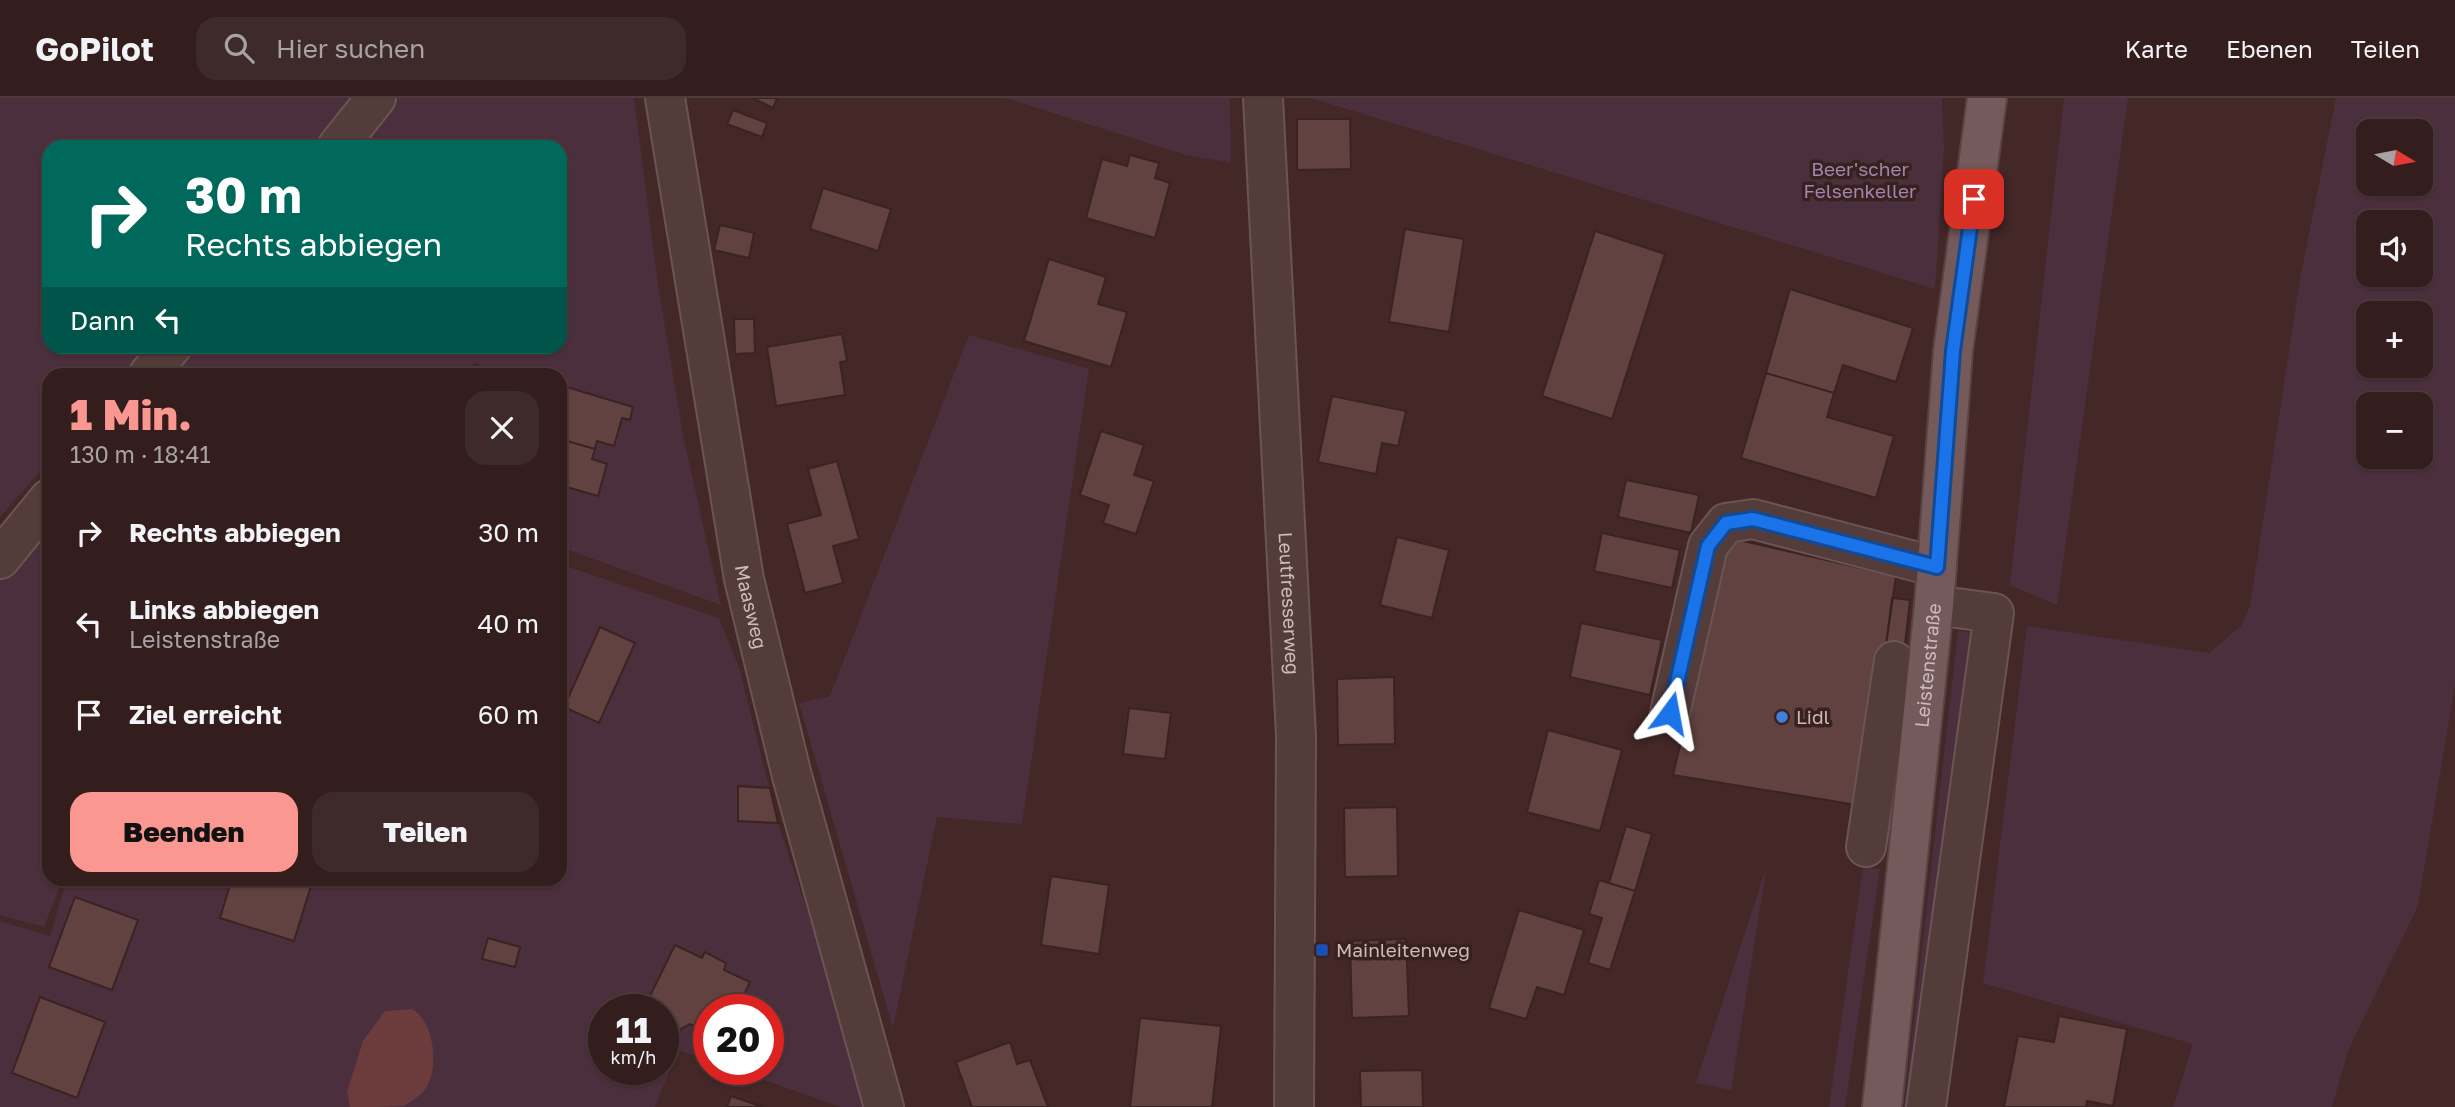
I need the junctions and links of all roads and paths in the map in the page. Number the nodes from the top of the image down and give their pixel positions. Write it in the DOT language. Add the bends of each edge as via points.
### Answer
graph roads {
  1 [pos="376,98"];
  2 [pos="665,98"];
  3 [pos="1263,98"];
  4 [pos="1987,98"];
  5 [pos="343,140"];
  6 [pos="165,354"];
  7 [pos="154,368"];
  8 [pos="42,508"];
  9 [pos="0,559"];
  10 [pos="1937,567"];
  11 [pos="1934,606"];
  12 [pos="1894,661"];
  13 [pos="1670,713"];
  14 [pos="1866,848"];
  15 [pos="884,1107"];
  16 [pos="1294,1107"];
  17 [pos="1882,1107"];
  18 [pos="1926,1107"];
  1 -- 5 [label="street"];
  2 -- 15 [label="street, Maasweg" via="744,579 792,776"];
  3 -- 16 [label="street, Leutfresserweg" via="1296,736"];
  4 -- 10 [label="main road, Leistenstraße" via="1953,351"];
  6 -- 7 [label="street"];
  8 -- 9 [label="street"];
  10 -- 11 [label="main road, Leistenstraße"];
  10 -- 13 [label="street" via="1753,519 1726,523 1708,546"];
  11 -- 17 [label="main road, Leistenstraße"];
  11 -- 18 [label="street" via="1994,613"];
  12 -- 14 [label="street"];
}
